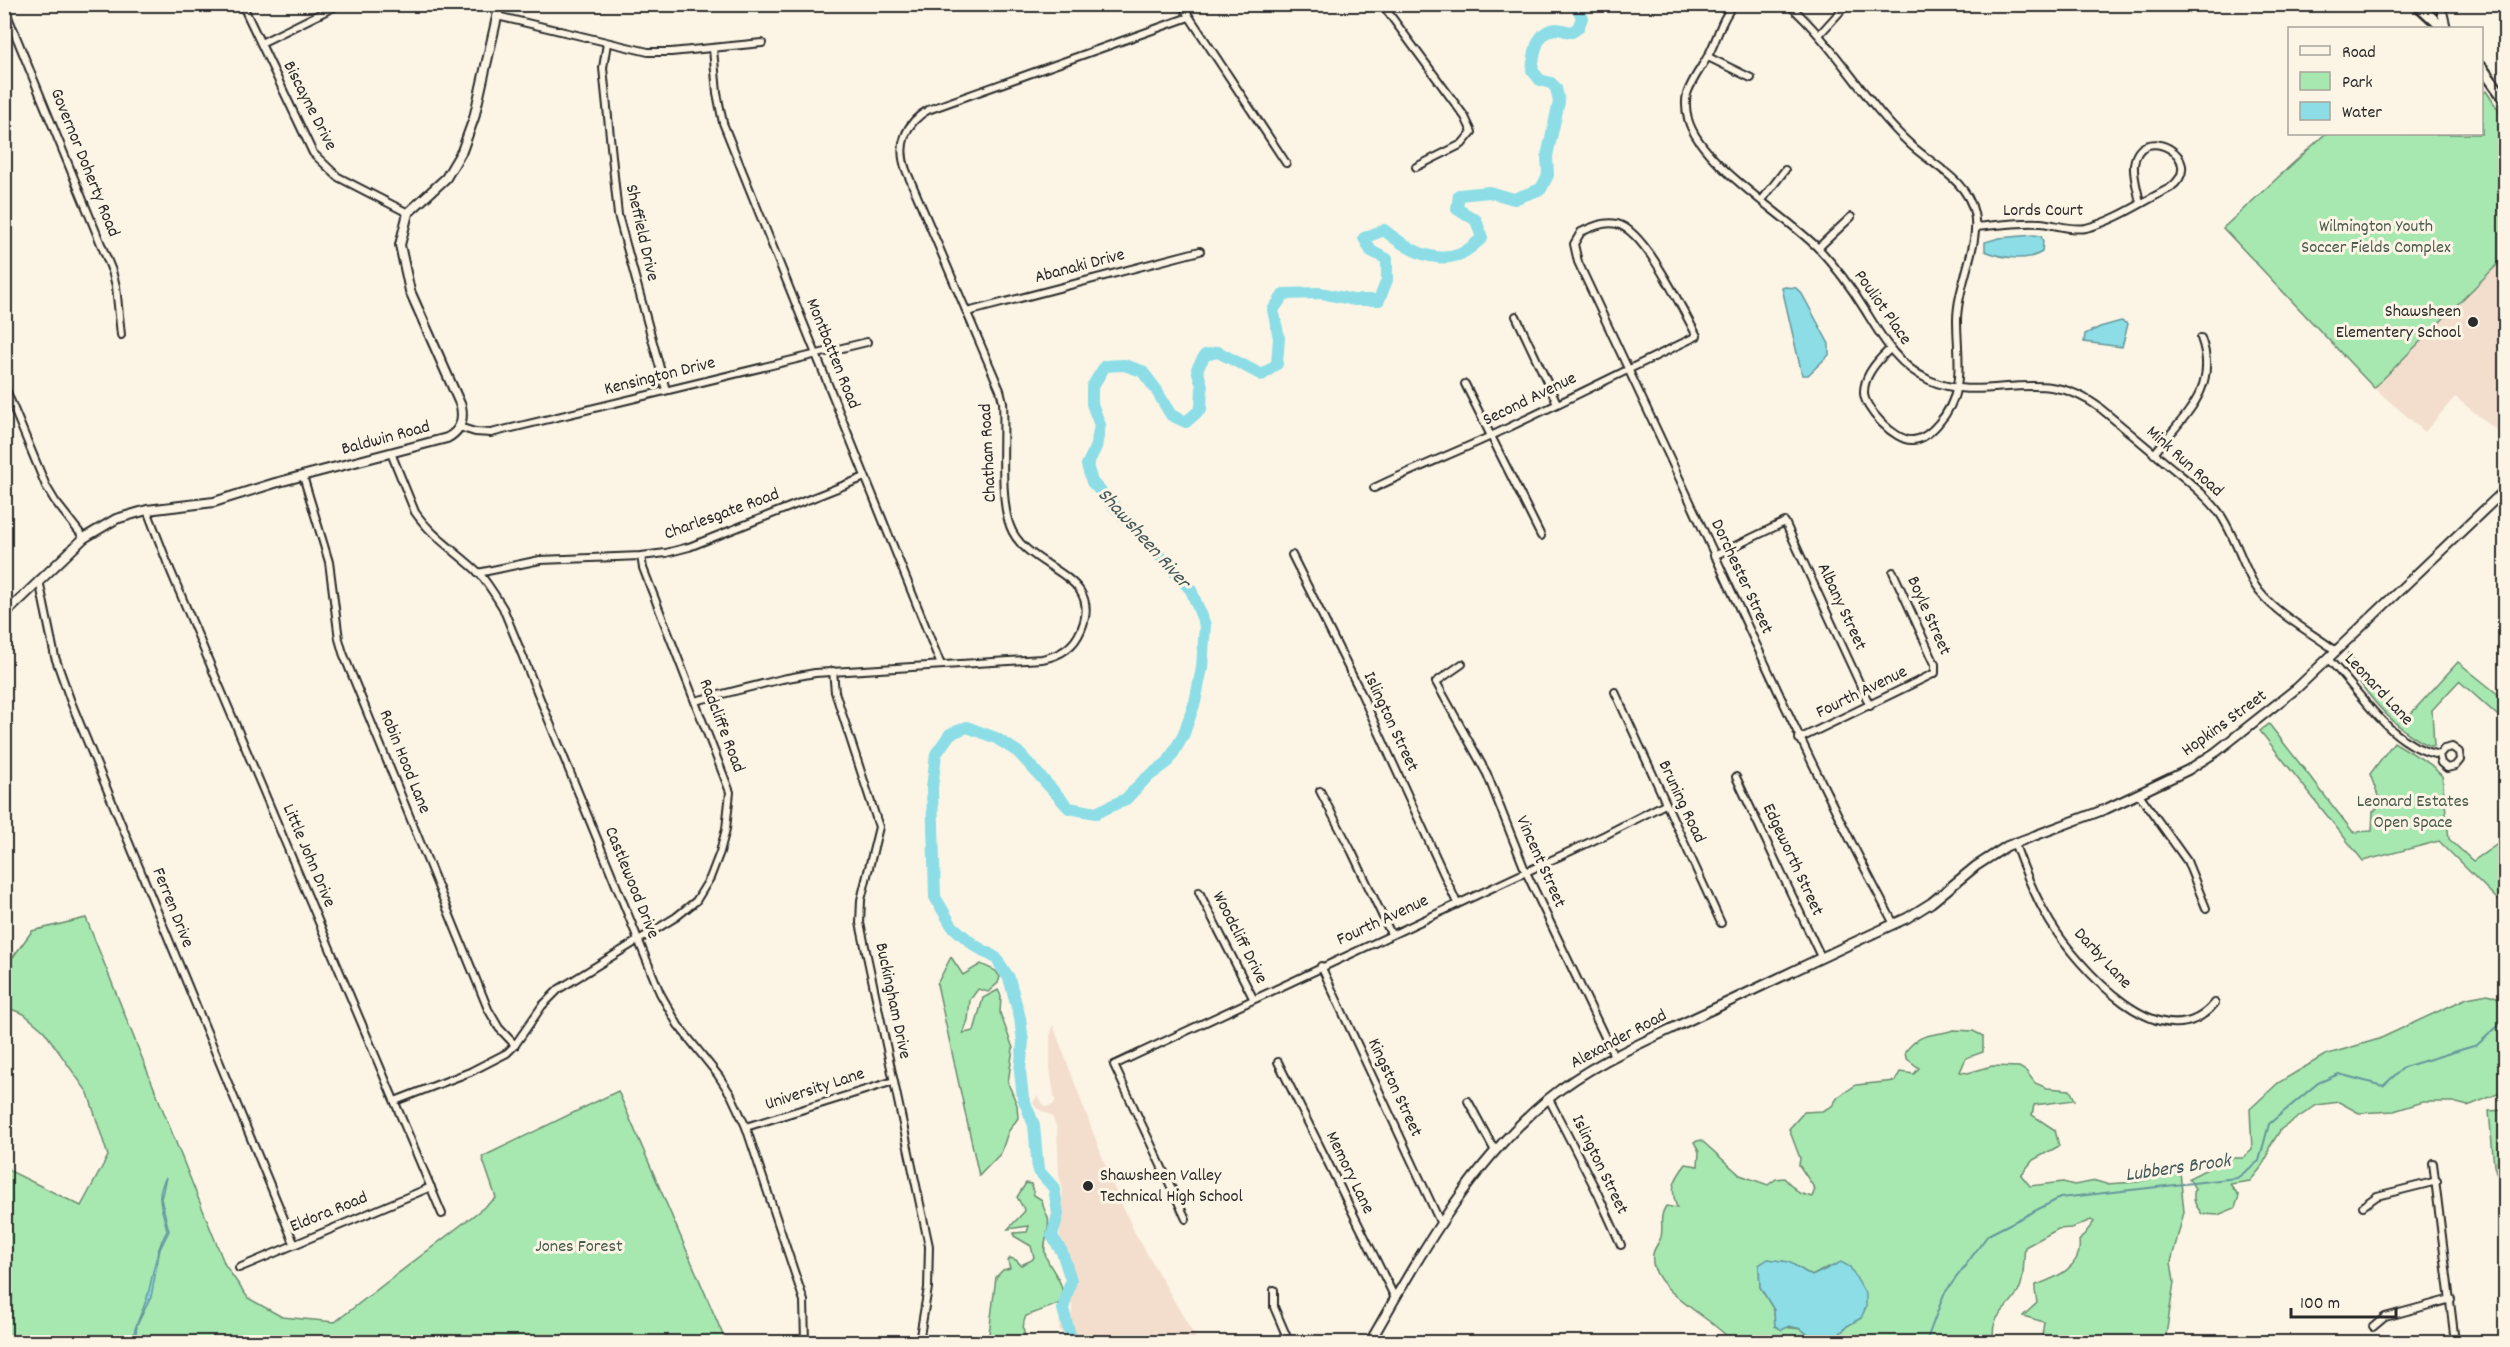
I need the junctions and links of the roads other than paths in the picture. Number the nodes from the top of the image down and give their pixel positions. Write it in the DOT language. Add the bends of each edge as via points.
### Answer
graph roads {
  1 [pos="242,4"];
  2 [pos="340,4"];
  3 [pos="500,4"];
  4 [pos="1181,4"];
  5 [pos="1382,4"];
  6 [pos="1734,4"];
  7 [pos="1788,4"];
  8 [pos="1849,4"];
  9 [pos="1861,4"];
  10 [pos="2440,4"];
  11 [pos="2418,5"];
  12 [pos="4,7"];
  13 [pos="497,16"];
  14 [pos="1189,17"];
  15 [pos="2444,27"];
  16 [pos="2445,27"];
  17 [pos="1820,35"];
  18 [pos="261,43"];
  19 [pos="762,43"];
  20 [pos="607,44"];
  21 [pos="713,49"];
  22 [pos="1708,57"];
  23 [pos="2483,71"];
  24 [pos="1750,78"];
  25 [pos="2505,101"];
  26 [pos="1286,163"];
  27 [pos="1416,167"];
  28 [pos="1785,170"];
  29 [pos="1762,200"];
  30 [pos="2140,203"];
  31 [pos="408,213"];
  32 [pos="1851,217"];
  33 [pos="1976,226"];
  34 [pos="1818,248"];
  35 [pos="1200,251"];
  36 [pos="967,312"];
  37 [pos="1516,316"];
  38 [pos="121,335"];
  39 [pos="1697,336"];
  40 [pos="2201,338"];
  41 [pos="867,342"];
  42 [pos="1889,350"];
  43 [pos="816,354"];
  44 [pos="1628,370"];
  45 [pos="1466,384"];
  46 [pos="4,385"];
  47 [pos="1958,387"];
  48 [pos="666,390"];
  49 [pos="1557,403"];
  50 [pos="459,427"];
  51 [pos="1491,436"];
  52 [pos="391,453"];
  53 [pos="2154,453"];
  54 [pos="303,476"];
  55 [pos="865,477"];
  56 [pos="1374,488"];
  57 [pos="2505,489"];
  58 [pos="147,510"];
  59 [pos="1541,536"];
  60 [pos="84,538"];
  61 [pos="1292,555"];
  62 [pos="641,556"];
  63 [pos="1714,556"];
  64 [pos="478,573"];
  65 [pos="1893,573"];
  66 [pos="39,580"];
  67 [pos="4,615"];
  68 [pos="2336,651"];
  69 [pos="2328,659"];
  70 [pos="1461,664"];
  71 [pos="941,665"];
  72 [pos="833,671"];
  73 [pos="1935,671"];
  74 [pos="1615,692"];
  75 [pos="695,701"];
  76 [pos="1870,706"];
  77 [pos="1799,740"];
  78 [pos="2439,755"];
  79 [pos="1736,777"];
  80 [pos="1320,791"];
  81 [pos="2139,794"];
  82 [pos="1665,804"];
  83 [pos="2014,842"];
  84 [pos="1525,870"];
  85 [pos="1199,892"];
  86 [pos="1457,903"];
  87 [pos="2206,908"];
  88 [pos="1915,913"];
  89 [pos="1721,923"];
  90 [pos="1894,924"];
  91 [pos="1391,934"];
  92 [pos="638,941"];
  93 [pos="1821,957"];
  94 [pos="1321,966"];
  95 [pos="1253,998"];
  96 [pos="2215,1003"];
  97 [pos="515,1045"];
  98 [pos="1614,1056"];
  99 [pos="1278,1062"];
  100 [pos="894,1081"];
  101 [pos="1549,1099"];
  102 [pos="395,1101"];
  103 [pos="1468,1101"];
  104 [pos="746,1127"];
  105 [pos="1495,1150"];
  106 [pos="2433,1163"];
  107 [pos="2437,1181"];
  108 [pos="431,1187"];
  109 [pos="2362,1206"];
  110 [pos="442,1214"];
  111 [pos="1186,1219"];
  112 [pos="1440,1222"];
  113 [pos="294,1243"];
  114 [pos="1621,1245"];
  115 [pos="239,1268"];
  116 [pos="1274,1290"];
  117 [pos="1395,1298"];
  118 [pos="2451,1299"];
  119 [pos="2373,1327"];
  120 [pos="805,1342"];
  121 [pos="919,1342"];
  122 [pos="1289,1342"];
  123 [pos="1370,1342"];
  124 [pos="2456,1342"];
  1 -- 18 [label="street, Biscayne Drive"];
  2 -- 18 [label="street"];
  3 -- 13 [label="street"];
  4 -- 14 [label="street"];
  5 -- 27 [label="street" via="1472,132 1462,144"];
  6 -- 22 [label="street, Pouliot Place"];
  7 -- 17 [label="street"];
  8 -- 9 [label="street"];
  8 -- 17 [label="street"];
  10 -- 16 [label="street"];
  11 -- 15 [label="main road"];
  12 -- 38 [label="street, Governor Doherty Road" via="112,271"];
  13 -- 20 [label="street"];
  13 -- 31 [label="street" via="474,118 462,151 446,178"];
  14 -- 26 [label="street"];
  14 -- 36 [label="street, Chatham Road" via="935,107 910,125 903,140 904,163"];
  17 -- 33 [label="street" via="1897,131 1961,186 1971,203"];
  18 -- 31 [label="street, Biscayne Drive" via="307,143 320,162 338,177"];
  19 -- 21 [label="street"];
  20 -- 21 [label="street" via="648,52"];
  20 -- 48 [label="street, Sheffield Drive" via="603,68 618,215"];
  21 -- 43 [label="street, Montbatten Road" via="723,123"];
  22 -- 24 [label="street"];
  22 -- 29 [label="street, Pouliot Place" via="1687,97 1689,123 1705,148"];
  23 -- 25 [label="main road"];
  28 -- 29 [label="street"];
  29 -- 34 [label="street, Pouliot Place"];
  30 -- 30 [label="street, Lords Court" via="2170,188 2179,177 2179,157 2168,147 2149,146 2135,159"];
  30 -- 33 [label="street, Lords Court" via="2086,227 2031,223"];
  31 -- 50 [label="street" via="400,240 402,263 416,305 458,398 462,416"];
  32 -- 34 [label="street"];
  33 -- 47 [label="street" via="1958,306"];
  34 -- 42 [label="street, Pouliot Place" via="1855,295"];
  35 -- 36 [label="street, Abanaki Drive"];
  36 -- 71 [label="street, Chatham Road" via="1003,402 1006,506 1011,530 1030,554 1076,584 1083,600 1084,618 1074,643 1051,658"];
  37 -- 49 [label="street"];
  39 -- 44 [label="street, Second Avenue"];
  39 -- 44 [label="street, Dorchester Street" via="1653,258 1634,234 1620,224 1610,223 1581,232 1574,248 1578,262"];
  40 -- 53 [label="street" via="2207,357 2204,387"];
  41 -- 43 [label="street, Kensington Drive"];
  42 -- 47 [label="street, Pouliot Place" via="1923,377"];
  42 -- 47 [label="street" via="1865,384 1864,394 1873,413 1900,438 1915,440 1929,433 1949,410"];
  43 -- 48 [label="street, Kensington Drive"];
  43 -- 55 [label="street, Montbatten Road"];
  44 -- 49 [label="street, Second Avenue"];
  44 -- 63 [label="street, Dorchester Street"];
  45 -- 51 [label="street"];
  46 -- 60 [label="street" via="46,486"];
  47 -- 53 [label="street, Mink Run Road" via="2041,386 2070,390 2100,408"];
  48 -- 50 [label="street, Kensington Drive" via="491,433"];
  49 -- 51 [label="street, Second Avenue"];
  50 -- 52 [label="street, Baldwin Road" via="447,438"];
  51 -- 56 [label="street, Second Avenue"];
  51 -- 59 [label="street"];
  52 -- 54 [label="street, Baldwin Road"];
  52 -- 64 [label="street, Castlewood Drive" via="415,513"];
  53 -- 68 [label="street, Mink Run Road" via="2218,512 2253,582 2268,602"];
  54 -- 58 [label="street, Baldwin Road" via="214,502"];
  54 -- 97 [label="street, Robin Hood Lane" via="329,562 343,654 488,1009"];
  55 -- 62 [label="street, Charlesgate Road" via="689,547"];
  55 -- 71 [label="street, Montbatten Road"];
  57 -- 68 [label="street, Hopkins Street"];
  58 -- 60 [label="street, Baldwin Road" via="116,519"];
  58 -- 102 [label="street, Little John Drive"];
  60 -- 66 [label="street, Baldwin Road"];
  61 -- 86 [label="street, Islington Street" via="1361,693"];
  62 -- 64 [label="street, Charlesgate Road" via="577,556"];
  62 -- 75 [label="street, Radcliffe Road"];
  63 -- 76 [label="street, Albany Street" via="1785,522"];
  63 -- 77 [label="street, Dorchester Street"];
  64 -- 92 [label="street, Castlewood Drive" via="506,614"];
  65 -- 73 [label="street, Boyle Street"];
  66 -- 67 [label="street, Baldwin Road"];
  66 -- 113 [label="street, Ferren Drive" via="55,657 71,702"];
  68 -- 69 [label="street, Hopkins Street"];
  69 -- 78 [label="street, Leonard Lane" via="2402,738"];
  69 -- 81 [label="street, Hopkins Street" via="2273,709 2201,763"];
  70 -- 84 [label="street, Vincent Street" via="1436,681 1487,774"];
  71 -- 72 [label="street, Chatham Road"];
  72 -- 75 [label="street, Chatham Road" via="782,678"];
  72 -- 100 [label="street, Buckingham Drive" via="844,720 878,819 879,833 862,892 860,923"];
  73 -- 76 [label="street, Fourth Avenue"];
  74 -- 82 [label="street, Bruning Road"];
  75 -- 92 [label="street, Radcliffe Road" via="730,792 726,830 710,878 696,901"];
  76 -- 77 [label="street, Fourth Avenue"];
  77 -- 90 [label="street, Dorchester Street"];
  79 -- 93 [label="street, Edgeworth Street"];
  80 -- 91 [label="street"];
  81 -- 83 [label="street, Hopkins Street" via="2082,820"];
  81 -- 87 [label="street" via="2187,861"];
  82 -- 84 [label="street, Fourth Avenue"];
  82 -- 89 [label="street, Bruning Road"];
  83 -- 88 [label="street, Hopkins Street"];
  83 -- 96 [label="street, Darby Lane" via="2036,898 2052,925 2121,1002 2137,1013 2169,1023 2198,1018"];
  84 -- 86 [label="street, Fourth Avenue"];
  84 -- 98 [label="street, Vincent Street"];
  85 -- 95 [label="street, Woodcliff Drive"];
  86 -- 91 [label="street, Fourth Avenue"];
  88 -- 90 [label="street, Alexander Road"];
  90 -- 93 [label="street, Alexander Road"];
  91 -- 94 [label="street, Fourth Avenue"];
  92 -- 97 [label="street, Radcliffe Road" via="559,989"];
  92 -- 104 [label="street, Castlewood Drive" via="669,1011 718,1075"];
  93 -- 98 [label="street, Alexander Road"];
  94 -- 95 [label="street, Fourth Avenue"];
  94 -- 112 [label="street, Kingston Street"];
  95 -- 111 [label="street, Fourth Avenue" via="1114,1065"];
  97 -- 102 [label="street, Radcliffe Road" via="494,1061"];
  98 -- 101 [label="street, Alexander Road"];
  99 -- 117 [label="street, Memory Lane"];
  100 -- 104 [label="street, University Lane"];
  100 -- 121 [label="street, Buckingham Drive" via="929,1245 928,1288"];
  101 -- 105 [label="street, Alexander Road"];
  101 -- 114 [label="street, Islington Street"];
  102 -- 108 [label="street, Little John Drive"];
  103 -- 105 [label="street"];
  104 -- 120 [label="street, Castlewood Drive" via="804,1301"];
  105 -- 112 [label="street, Alexander Road"];
  106 -- 107 [label="street"];
  107 -- 109 [label="street" via="2377,1196"];
  107 -- 118 [label="street"];
  108 -- 110 [label="street, Little John Drive"];
  108 -- 113 [label="street, Eldora Road"];
  112 -- 117 [label="street, Alexander Road"];
  113 -- 115 [label="street, Eldora Road"];
  116 -- 122 [label="street" via="1274,1307"];
  117 -- 123 [label="street, Alexander Road"];
  118 -- 119 [label="street" via="2385,1317"];
  118 -- 124 [label="street"];
}
